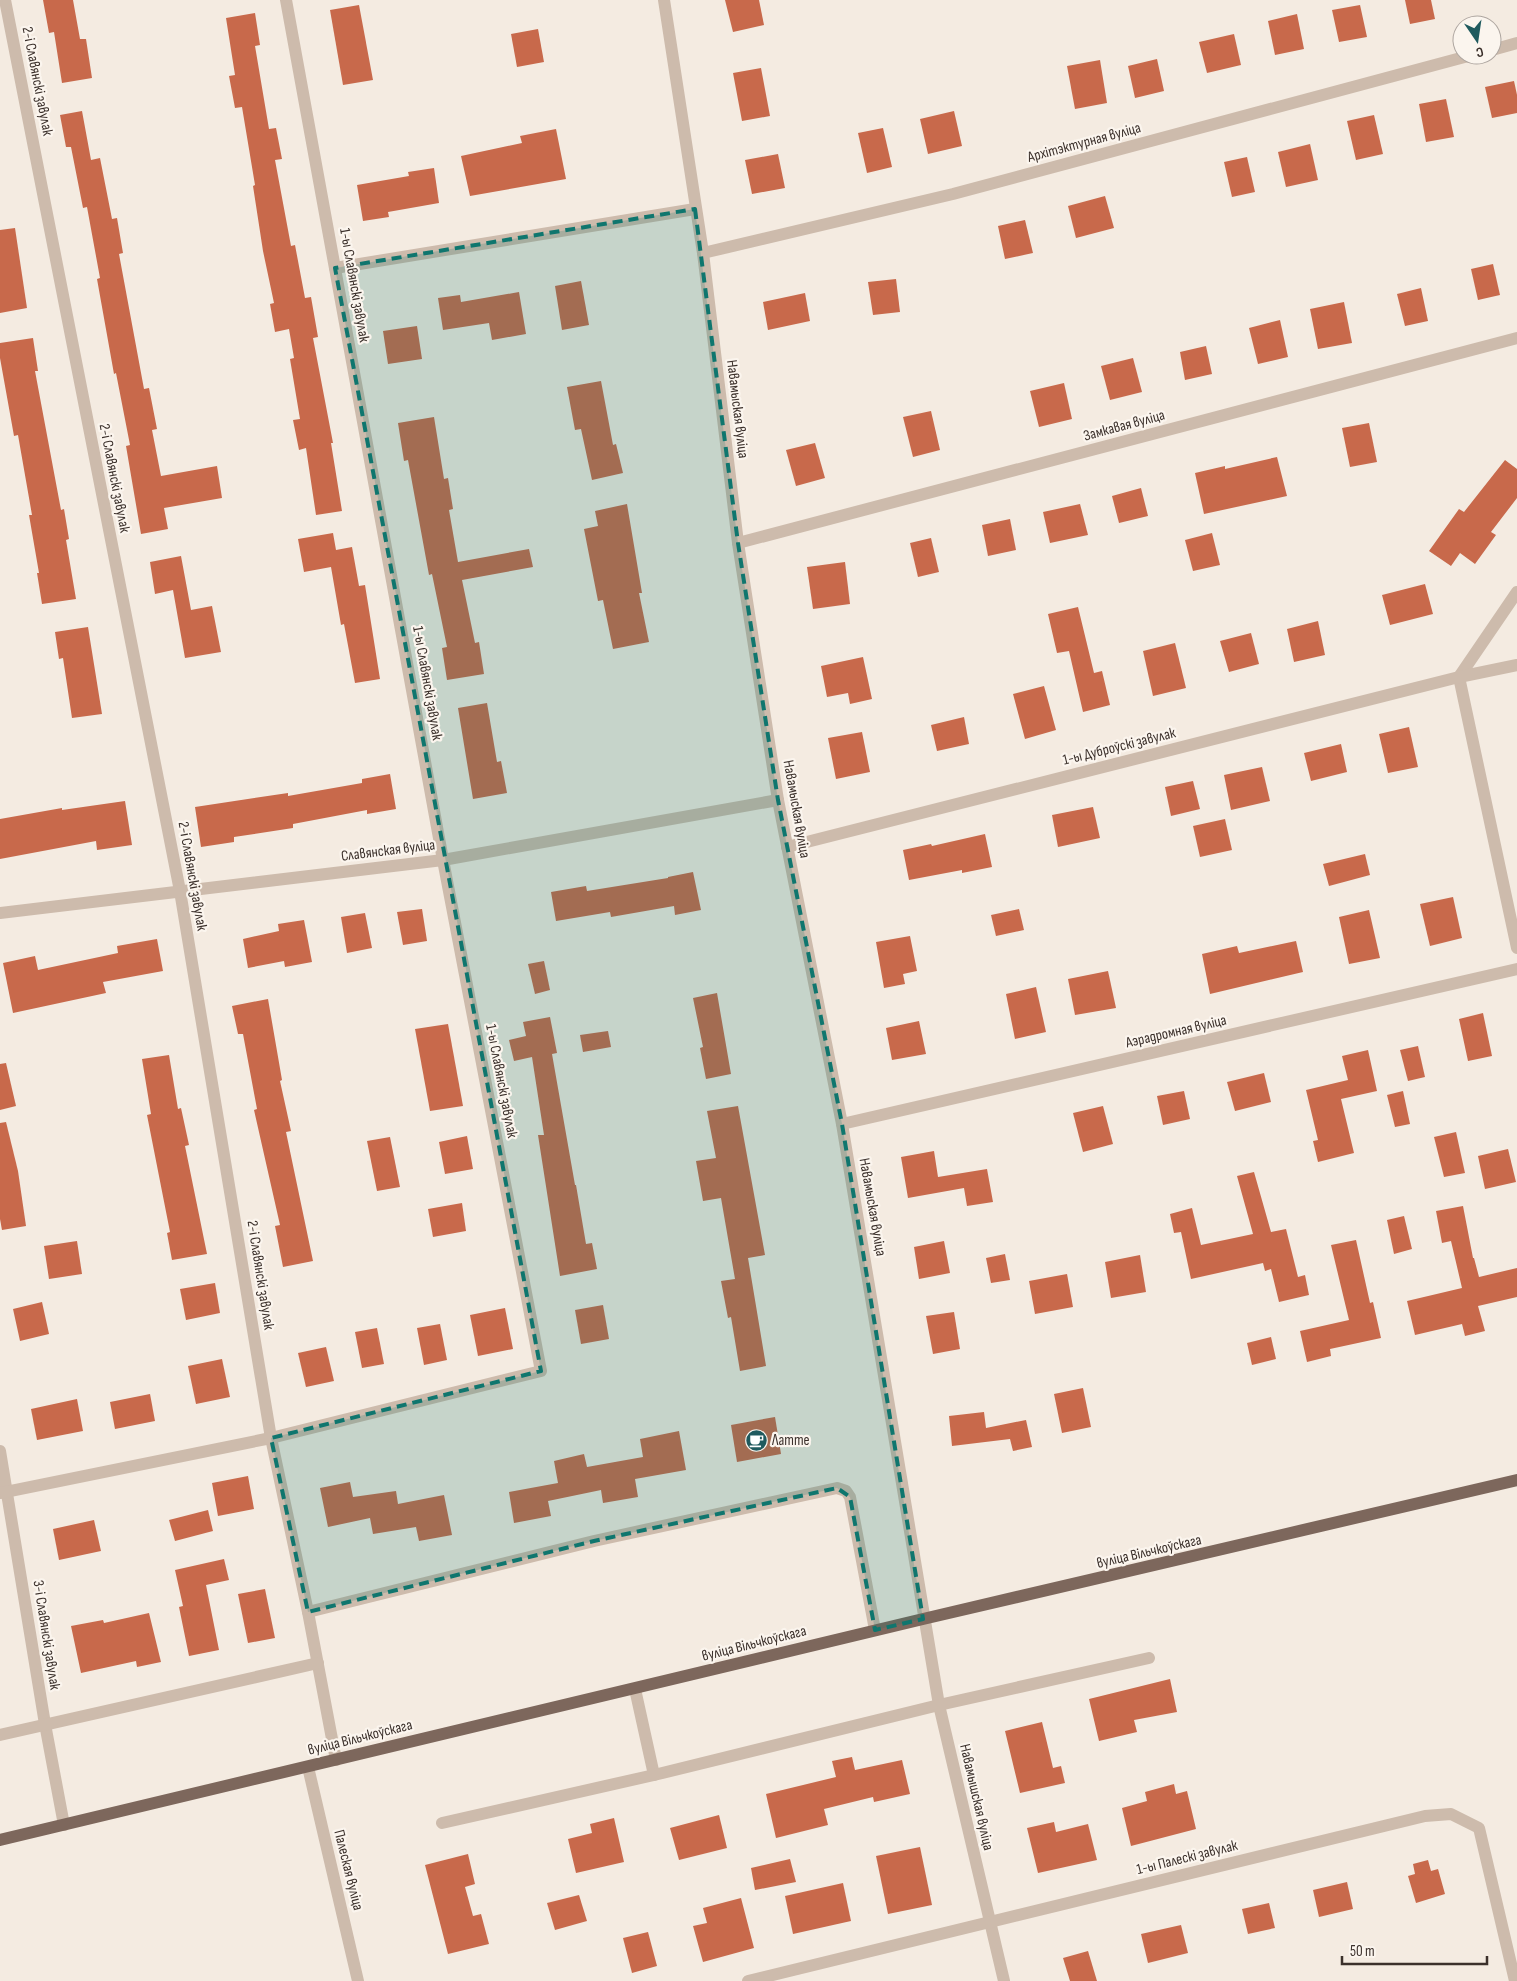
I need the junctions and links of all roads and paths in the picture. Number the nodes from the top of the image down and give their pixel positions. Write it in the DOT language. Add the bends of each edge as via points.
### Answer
graph roads {
  1 [pos="5,0"];
  2 [pos="286,0"];
  3 [pos="664,0"];
  4 [pos="1517,43"];
  5 [pos="1502,47"];
  6 [pos="1452,60"];
  7 [pos="695,209"];
  8 [pos="702,253"];
  9 [pos="335,268"];
  10 [pos="1517,338"];
  11 [pos="738,543"];
  12 [pos="1517,592"];
  13 [pos="1517,665"];
  14 [pos="1459,677"];
  15 [pos="778,800"];
  16 [pos="786,847"];
  17 [pos="443,860"];
  18 [pos="180,891"];
  19 [pos="0,913"];
  20 [pos="1517,948"];
  21 [pos="1517,969"];
  22 [pos="842,1124"];
  23 [pos="271,1438"];
  24 [pos="0,1451"];
  25 [pos="1517,1480"];
  26 [pos="4,1492"];
  27 [pos="308,1612"];
  28 [pos="924,1619"];
  29 [pos="874,1630"];
  30 [pos="1148,1658"];
  31 [pos="318,1663"];
  32 [pos="635,1689"];
  33 [pos="939,1705"];
  34 [pos="45,1724"];
  35 [pos="0,1735"];
  36 [pos="336,1760"];
  37 [pos="308,1766"];
  38 [pos="654,1775"];
  39 [pos="442,1823"];
  40 [pos="64,1825"];
  41 [pos="0,1840"];
  42 [pos="990,1923"];
  43 [pos="358,1981"];
  44 [pos="748,1981"];
  45 [pos="1004,1981"];
  46 [pos="1515,1981"];
  1 -- 18 [label="street, 2-і Славянскі завулак"];
  2 -- 9 [label="street, 1-ы Славянскі завулак"];
  3 -- 7 [label="street, Навамыская вуліца"];
  4 -- 5 [label="street"];
  6 -- 8 [label="street, Архітэктурная вуліца" via="953,194"];
  7 -- 8 [label="street, Навамыская вуліца"];
  7 -- 9 [label="street"];
  8 -- 11 [label="street, Навамыская вуліца"];
  9 -- 17 [label="street, 1-ы Славянскі завулак"];
  10 -- 11 [label="street, Замкавая вуліца"];
  11 -- 15 [label="street, Навамыская вуліца"];
  12 -- 14 [label="street"];
  13 -- 14 [label="street, 1-ы Дуброўскі завулак"];
  14 -- 16 [label="street, 1-ы Дуброўскі завулак"];
  14 -- 20 [label="street"];
  15 -- 16 [label="street, Навамыская вуліца"];
  15 -- 17 [label="street, Славянская вуліца"];
  16 -- 22 [label="street, Навамыская вуліца"];
  17 -- 18 [label="street, Славянская вуліца"];
  17 -- 23 [label="street, 1-ы Славянскі завулак" via="541,1371"];
  18 -- 19 [label="street, Славянская вуліца"];
  18 -- 23 [label="street, 2-і Славянскі завулак"];
  21 -- 22 [label="street, Аэрадромная вуліца"];
  22 -- 28 [label="street, Навамыская вуліца"];
  23 -- 26 [label="street"];
  23 -- 27 [label="street, 2-і Славянскі завулак"];
  24 -- 26 [label="street, 3-і Славянскі завулак"];
  25 -- 28 [label="main road, вуліца Вільчкоўскага"];
  26 -- 34 [label="street, 3-і Славянскі завулак"];
  27 -- 29 [label="street" via="594,1541 836,1488 846,1491 850,1497"];
  27 -- 31 [label="street, 2-і Славянскі завулак"];
  28 -- 29 [label="main road, вуліца Вільчкоўскага"];
  28 -- 33 [label="street, Навамышская вуліца"];
  29 -- 32 [label="main road, вуліца Вільчкоўскага"];
  30 -- 33 [label="street"];
  31 -- 34 [label="street"];
  31 -- 36 [label="street, 2-і Славянскі завулак"];
  32 -- 36 [label="main road, вуліца Вільчкоўскага"];
  32 -- 38 [label="street"];
  33 -- 38 [label="street"];
  33 -- 42 [label="street, Навамышская вуліца"];
  34 -- 35 [label="street"];
  34 -- 40 [label="street, 3-і Славянскі завулак"];
  36 -- 37 [label="main road, вуліца Вільчкоўскага"];
  37 -- 40 [label="main road, вуліца Вільчкоўскага"];
  37 -- 43 [label="street, Палеская вуліца"];
  38 -- 39 [label="street"];
  40 -- 41 [label="main road, вуліца Вільчкоўскага"];
  42 -- 44 [label="street, 1-ы Палескі завулак"];
  42 -- 45 [label="street, Навамышская вуліца"];
  42 -- 46 [label="street, 1-ы Палескі завулак" via="1425,1816 1451,1814 1479,1828"];
}
